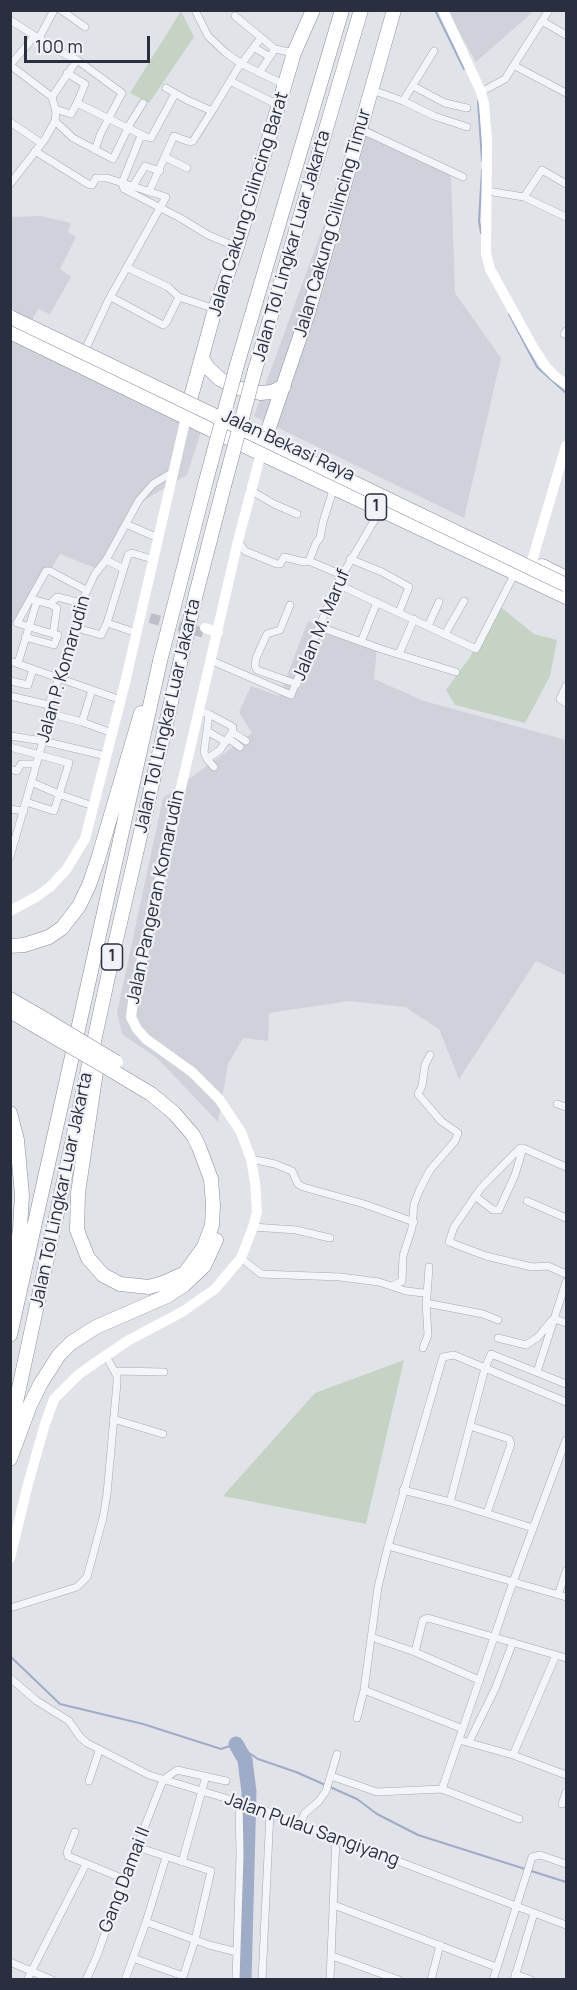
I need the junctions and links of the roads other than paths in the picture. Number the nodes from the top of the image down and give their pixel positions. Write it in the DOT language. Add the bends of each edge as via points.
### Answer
graph roads {
  1 [pos="54,10"];
  2 [pos="61,10"];
  3 [pos="195,10"];
  4 [pos="313,10"];
  5 [pos="342,10"];
  6 [pos="361,10"];
  7 [pos="394,10"];
  8 [pos="443,10"];
  9 [pos="549,10"];
  10 [pos="235,16"];
  11 [pos="10,20"];
  12 [pos="542,21"];
  13 [pos="85,27"];
  14 [pos="567,35"];
  15 [pos="37,37"];
  16 [pos="261,38"];
  17 [pos="255,48"];
  18 [pos="275,49"];
  19 [pos="434,51"];
  20 [pos="294,53"];
  21 [pos="270,57"];
  22 [pos="77,60"];
  23 [pos="242,64"];
  24 [pos="10,65"];
  25 [pos="514,66"];
  26 [pos="67,73"];
  27 [pos="259,73"];
  28 [pos="230,81"];
  29 [pos="285,85"];
  30 [pos="413,86"];
  31 [pos="166,88"];
  32 [pos="371,90"];
  33 [pos="482,92"];
  34 [pos="567,93"];
  35 [pos="175,94"];
  36 [pos="52,97"];
  37 [pos="403,101"];
  38 [pos="77,103"];
  39 [pos="143,103"];
  40 [pos="280,106"];
  41 [pos="467,108"];
  42 [pos="55,109"];
  43 [pos="212,111"];
  44 [pos="110,118"];
  45 [pos="55,121"];
  46 [pos="10,122"];
  47 [pos="466,128"];
  48 [pos="128,129"];
  49 [pos="360,129"];
  50 [pos="144,136"];
  51 [pos="41,143"];
  52 [pos="95,150"];
  53 [pos="34,152"];
  54 [pos="165,157"];
  55 [pos="187,168"];
  56 [pos="10,170"];
  57 [pos="160,171"];
  58 [pos="17,176"];
  59 [pos="463,177"];
  60 [pos="122,183"];
  61 [pos="10,184"];
  62 [pos="567,184"];
  63 [pos="133,186"];
  64 [pos="487,191"];
  65 [pos="148,192"];
  66 [pos="524,197"];
  67 [pos="160,208"];
  68 [pos="567,217"];
  69 [pos="237,247"];
  70 [pos="128,268"];
  71 [pos="111,297"];
  72 [pos="179,297"];
  73 [pos="215,309"];
  74 [pos="10,310"];
  75 [pos="10,317"];
  76 [pos="10,332"];
  77 [pos="86,348"];
  78 [pos="202,358"];
  79 [pos="567,384"];
  80 [pos="284,387"];
  81 [pos="191,400"];
  82 [pos="186,417"];
  83 [pos="267,434"];
  84 [pos="290,445"];
  85 [pos="567,446"];
  86 [pos="261,453"];
  87 [pos="282,463"];
  88 [pos="172,472"];
  89 [pos="334,487"];
  90 [pos="250,490"];
  91 [pos="381,509"];
  92 [pos="297,514"];
  93 [pos="126,524"];
  94 [pos="158,538"];
  95 [pos="238,541"];
  96 [pos="152,558"];
  97 [pos="106,560"];
  98 [pos="350,560"];
  99 [pos="309,561"];
  100 [pos="532,561"];
  101 [pos="122,568"];
  102 [pos="515,573"];
  103 [pos="342,575"];
  104 [pos="567,578"];
  105 [pos="337,584"];
  106 [pos="567,585"];
  107 [pos="86,590"];
  108 [pos="567,597"];
  109 [pos="34,600"];
  110 [pos="377,602"];
  111 [pos="439,602"];
  112 [pos="464,602"];
  113 [pos="81,603"];
  114 [pos="50,604"];
  115 [pos="290,605"];
  116 [pos="399,612"];
  117 [pos="414,619"];
  118 [pos="107,623"];
  119 [pos="428,626"];
  120 [pos="320,627"];
  121 [pos="28,628"];
  122 [pos="204,631"];
  123 [pos="76,632"];
  124 [pos="137,633"];
  125 [pos="56,634"];
  126 [pos="445,634"];
  127 [pos="217,635"];
  128 [pos="25,637"];
  129 [pos="361,642"];
  130 [pos="399,654"];
  131 [pos="210,660"];
  132 [pos="160,661"];
  133 [pos="14,662"];
  134 [pos="33,669"];
  135 [pos="456,672"];
  136 [pos="61,678"];
  137 [pos="10,681"];
  138 [pos="297,684"];
  139 [pos="567,686"];
  140 [pos="92,690"];
  141 [pos="10,696"];
  142 [pos="121,699"];
  143 [pos="567,703"];
  144 [pos="49,709"];
  145 [pos="204,712"];
  146 [pos="82,722"];
  147 [pos="207,731"];
  148 [pos="112,733"];
  149 [pos="10,736"];
  150 [pos="229,737"];
  151 [pos="43,741"];
  152 [pos="246,741"];
  153 [pos="10,747"];
  154 [pos="240,747"];
  155 [pos="39,753"];
  156 [pos="106,756"];
  157 [pos="207,759"];
  158 [pos="36,764"];
  159 [pos="214,767"];
  160 [pos="10,769"];
  161 [pos="31,782"];
  162 [pos="61,795"];
  163 [pos="26,801"];
  164 [pos="93,806"];
  165 [pos="10,809"];
  166 [pos="24,811"];
  167 [pos="10,857"];
  168 [pos="10,911"];
  169 [pos="10,946"];
  170 [pos="114,949"];
  171 [pos="10,999"];
  172 [pos="10,1011"];
  173 [pos="42,1024"];
  174 [pos="430,1055"];
  175 [pos="114,1066"];
  176 [pos="557,1104"];
  177 [pos="567,1107"];
  178 [pos="10,1113"];
  179 [pos="523,1148"];
  180 [pos="251,1159"];
  181 [pos="567,1167"];
  182 [pos="475,1197"];
  183 [pos="526,1201"];
  184 [pos="567,1218"];
  185 [pos="414,1222"];
  186 [pos="254,1227"];
  187 [pos="330,1238"];
  188 [pos="240,1258"];
  189 [pos="429,1267"];
  190 [pos="567,1274"];
  191 [pos="567,1282"];
  192 [pos="392,1286"];
  193 [pos="10,1296"];
  194 [pos="426,1299"];
  195 [pos="555,1319"];
  196 [pos="498,1320"];
  197 [pos="567,1323"];
  198 [pos="10,1335"];
  199 [pos="498,1338"];
  200 [pos="423,1348"];
  201 [pos="106,1356"];
  202 [pos="485,1368"];
  203 [pos="115,1371"];
  204 [pos="164,1372"];
  205 [pos="537,1372"];
  206 [pos="567,1384"];
  207 [pos="567,1402"];
  208 [pos="113,1419"];
  209 [pos="470,1426"];
  210 [pos="10,1430"];
  211 [pos="163,1434"];
  212 [pos="567,1440"];
  213 [pos="10,1459"];
  214 [pos="558,1461"];
  215 [pos="567,1465"];
  216 [pos="403,1490"];
  217 [pos="450,1502"];
  218 [pos="487,1513"];
  219 [pos="533,1528"];
  220 [pos="388,1546"];
  221 [pos="10,1558"];
  222 [pos="567,1571"];
  223 [pos="513,1582"];
  224 [pos="558,1595"];
  225 [pos="567,1597"];
  226 [pos="10,1608"];
  227 [pos="495,1636"];
  228 [pos="371,1637"];
  229 [pos="513,1642"];
  230 [pos="415,1652"];
  231 [pos="556,1655"];
  232 [pos="567,1658"];
  233 [pos="10,1678"];
  234 [pos="479,1680"];
  235 [pos="364,1690"];
  236 [pos="357,1718"];
  237 [pos="463,1729"];
  238 [pos="459,1740"];
  239 [pos="469,1742"];
  240 [pos="99,1751"];
  241 [pos="338,1754"];
  242 [pos="513,1755"];
  243 [pos="567,1774"];
  244 [pos="206,1776"];
  245 [pos="330,1777"];
  246 [pos="163,1780"];
  247 [pos="89,1781"];
  248 [pos="226,1781"];
  249 [pos="442,1789"];
  250 [pos="202,1792"];
  251 [pos="567,1792"];
  252 [pos="241,1803"];
  253 [pos="562,1804"];
  254 [pos="270,1812"];
  255 [pos="519,1819"];
  256 [pos="300,1823"];
  257 [pos="75,1832"];
  258 [pos="336,1837"];
  259 [pos="137,1847"];
  260 [pos="166,1857"];
  261 [pos="182,1862"];
  262 [pos="86,1864"];
  263 [pos="567,1864"];
  264 [pos="124,1879"];
  265 [pos="334,1905"];
  266 [pos="516,1906"];
  267 [pos="534,1913"];
  268 [pos="146,1922"];
  269 [pos="567,1925"];
  270 [pos="195,1940"];
  271 [pos="440,1945"];
  272 [pos="237,1952"];
  273 [pos="332,1956"];
  274 [pos="133,1958"];
  275 [pos="10,1962"];
  276 [pos="496,1967"];
  277 [pos="32,1971"];
  278 [pos="515,1977"];
  279 [pos="182,1978"];
  280 [pos="27,1980"];
  281 [pos="52,1980"];
  282 [pos="86,1980"];
  283 [pos="125,1980"];
  284 [pos="236,1980"];
  285 [pos="262,1980"];
  286 [pos="330,1980"];
  287 [pos="399,1980"];
  288 [pos="431,1980"];
  289 [pos="494,1980"];
  290 [pos="531,1980"];
  1 -- 15 [label="street"];
  2 -- 13 [label="street"];
  3 -- 23 [label="street" via="211,40"];
  4 -- 20 [label="highway, Jalan Cakung Cilincing Barat"];
  5 -- 132 [label="highway, Jalan Tol Lingkar Luar Jakarta / 1, bridge" via="237,365"];
  6 -- 170 [label="highway, Jalan Tol Lingkar Luar Jakarta / 1, bridge" via="224,486"];
  7 -- 32 [label="highway, Jalan Cakung Cilincing Timur"];
  8 -- 33 [label="street"];
  9 -- 12 [label="street"];
  10 -- 16 [label="street"];
  11 -- 15 [label="street"];
  12 -- 14 [label="street"];
  12 -- 25 [label="street"];
  15 -- 22 [label="street"];
  15 -- 24 [label="street"];
  16 -- 17 [label="street"];
  16 -- 18 [label="street"];
  17 -- 21 [label="street"];
  17 -- 23 [label="street"];
  18 -- 20 [label="street"];
  18 -- 21 [label="street"];
  19 -- 30 [label="street"];
  20 -- 29 [label="highway, Jalan Cakung Cilincing Barat"];
  21 -- 27 [label="street"];
  22 -- 26 [label="street"];
  22 -- 44 [label="street" via="122,93"];
  23 -- 27 [label="street"];
  23 -- 28 [label="street"];
  24 -- 36 [label="street"];
  25 -- 33 [label="street" via="504,79"];
  25 -- 34 [label="street"];
  26 -- 36 [label="street"];
  26 -- 38 [label="street" via="85,84"];
  27 -- 29 [label="street"];
  28 -- 40 [label="street"];
  28 -- 43 [label="street"];
  29 -- 40 [label="highway, Jalan Cakung Cilincing Barat"];
  30 -- 37 [label="street"];
  30 -- 41 [label="street" via="445,103"];
  31 -- 35 [label="street"];
  32 -- 37 [label="street"];
  32 -- 49 [label="highway, Jalan Cakung Cilincing Timur"];
  33 -- 64 [label="street" via="487,120"];
  35 -- 43 [label="street"];
  35 -- 50 [label="street" via="151,138"];
  36 -- 42 [label="street"];
  37 -- 47 [label="street"];
  38 -- 42 [label="street" via="71,114"];
  38 -- 44 [label="street"];
  39 -- 48 [label="street"];
  40 -- 69 [label="highway, Jalan Cakung Cilincing Barat"];
  42 -- 45 [label="street"];
  43 -- 54 [label="street" via="193,141 174,136"];
  44 -- 48 [label="street"];
  44 -- 52 [label="street"];
  45 -- 51 [label="street"];
  45 -- 52 [label="street" via="73,138"];
  46 -- 51 [label="street"];
  48 -- 50 [label="street"];
  48 -- 52 [label="street" via="114,159"];
  49 -- 59 [label="street"];
  49 -- 80 [label="highway, Jalan Cakung Cilincing Timur"];
  50 -- 60 [label="street"];
  51 -- 53 [label="street"];
  53 -- 58 [label="street"];
  53 -- 60 [label="street" via="92,185 99,177"];
  54 -- 55 [label="street"];
  54 -- 57 [label="street"];
  56 -- 58 [label="street"];
  57 -- 63 [label="street" via="145,166"];
  57 -- 65 [label="street"];
  58 -- 61 [label="street"];
  60 -- 63 [label="street"];
  60 -- 67 [label="street" via="126,191"];
  62 -- 66 [label="street" via="542,170"];
  63 -- 65 [label="street"];
  64 -- 66 [label="street"];
  64 -- 79 [label="street" via="486,253 490,269 546,367"];
  65 -- 67 [label="street" via="166,197"];
  66 -- 68 [label="street"];
  67 -- 69 [label="street" via="208,236"];
  67 -- 70 [label="street"];
  69 -- 73 [label="highway, Jalan Cakung Cilincing Barat"];
  70 -- 71 [label="street"];
  70 -- 72 [label="street" via="168,286"];
  71 -- 72 [label="street" via="163,325"];
  71 -- 77 [label="street"];
  72 -- 73 [label="street"];
  73 -- 78 [label="highway, Jalan Cakung Cilincing Barat"];
  74 -- 77 [label="highway, Jalan Bekasi Raya / 1"];
  75 -- 106 [label="highway, bridge"];
  76 -- 82 [label="highway, Jalan Bekasi Raya / 1"];
  77 -- 81 [label="highway, Jalan Bekasi Raya / 1"];
  78 -- 80 [label="highway" via="220,379 237,388 260,393"];
  78 -- 81 [label="highway, Jalan Cakung Cilincing Barat"];
  80 -- 83 [label="highway, Jalan Cakung Cilincing Timur"];
  81 -- 82 [label="highway, Jalan Cakung Cilincing Barat"];
  81 -- 83 [label="highway, Jalan Bekasi Raya / 1"];
  82 -- 86 [label="highway, Jalan Bekasi Raya / 1"];
  82 -- 88 [label="street"];
  83 -- 84 [label="highway, Jalan Bekasi Raya / 1"];
  83 -- 86 [label="highway, Jalan Cakung Cilincing Timur"];
  84 -- 87 [label="highway"];
  84 -- 100 [label="highway, Jalan Bekasi Raya / 1"];
  85 -- 100 [label="street"];
  86 -- 87 [label="highway, Jalan Bekasi Raya / 1"];
  86 -- 90 [label="street, Jalan Pangeran Komarudin"];
  87 -- 89 [label="highway, Jalan Bekasi Raya / 1"];
  88 -- 93 [label="street, Jalan P. Komarudin" via="146,490"];
  88 -- 94 [label="street"];
  89 -- 91 [label="highway, Jalan Bekasi Raya / 1"];
  89 -- 99 [label="street" via="320,538"];
  90 -- 92 [label="street"];
  90 -- 95 [label="street, Jalan Pangeran Komarudin"];
  91 -- 98 [label="street, Jalan M. Maruf"];
  91 -- 102 [label="highway, Jalan Bekasi Raya / 1"];
  93 -- 94 [label="street"];
  93 -- 97 [label="street, Jalan P. Komarudin"];
  94 -- 96 [label="street"];
  95 -- 99 [label="street" via="245,551 277,564 284,557"];
  95 -- 127 [label="street, Jalan Pangeran Komarudin"];
  96 -- 101 [label="street" via="130,553"];
  96 -- 124 [label="street" via="146,614"];
  97 -- 101 [label="street"];
  97 -- 107 [label="street, Jalan P. Komarudin"];
  98 -- 103 [label="street, Jalan M. Maruf"];
  98 -- 116 [label="street" via="409,587"];
  99 -- 103 [label="street"];
  100 -- 104 [label="highway, Jalan Bekasi Raya / 1"];
  101 -- 118 [label="street"];
  102 -- 108 [label="highway, Jalan Bekasi Raya / 1"];
  102 -- 126 [label="street" via="476,649"];
  103 -- 105 [label="street, Jalan M. Maruf"];
  105 -- 110 [label="street"];
  105 -- 120 [label="street, Jalan M. Maruf"];
  107 -- 109 [label="street" via="48,570"];
  107 -- 113 [label="street, Jalan P. Komarudin"];
  109 -- 114 [label="street"];
  109 -- 121 [label="street"];
  109 -- 121 [label="street" via="17,623"];
  110 -- 116 [label="street"];
  110 -- 129 [label="street"];
  111 -- 119 [label="street"];
  112 -- 126 [label="street"];
  113 -- 114 [label="street" via="57,597"];
  113 -- 123 [label="street, Jalan P. Komarudin"];
  114 -- 125 [label="street" via="57,608"];
  115 -- 138 [label="street" via="280,630 267,634 255,666"];
  116 -- 117 [label="street"];
  117 -- 119 [label="street"];
  117 -- 130 [label="street"];
  118 -- 123 [label="street" via="101,635"];
  118 -- 124 [label="street"];
  119 -- 126 [label="street"];
  120 -- 129 [label="street"];
  120 -- 138 [label="street, Jalan M. Maruf"];
  121 -- 125 [label="street"];
  121 -- 128 [label="street"];
  122 -- 127 [label="street"];
  123 -- 125 [label="street"];
  123 -- 136 [label="street, Jalan P. Komarudin"];
  124 -- 142 [label="street"];
  125 -- 128 [label="street" via="54,645"];
  127 -- 131 [label="street, Jalan Pangeran Komarudin"];
  128 -- 133 [label="street"];
  129 -- 130 [label="street"];
  130 -- 135 [label="street"];
  131 -- 138 [label="street, Jalan M. Maruf" via="290,696"];
  131 -- 145 [label="street, Jalan Pangeran Komarudin"];
  132 -- 169 [label="highway" via="84,896 72,918 56,932"];
  132 -- 198 [label="highway, Jalan Tol Lingkar Luar Jakarta / 1"];
  133 -- 134 [label="street"];
  134 -- 136 [label="street"];
  134 -- 137 [label="street" via="28,685"];
  136 -- 140 [label="street"];
  136 -- 144 [label="street, Jalan P. Komarudin"];
  139 -- 143 [label="street" via="560,698"];
  140 -- 142 [label="street"];
  140 -- 146 [label="street"];
  141 -- 144 [label="street"];
  142 -- 148 [label="street"];
  144 -- 146 [label="street"];
  144 -- 151 [label="street, Jalan P. Komarudin"];
  145 -- 147 [label="street"];
  145 -- 150 [label="street" via="231,725"];
  145 -- 180 [label="street, Jalan Pangeran Komarudin" via="135,985 131,1017 146,1039 192,1072 219,1100 241,1132"];
  146 -- 148 [label="street"];
  147 -- 150 [label="street"];
  147 -- 157 [label="street" via="203,746"];
  148 -- 156 [label="street"];
  149 -- 151 [label="street"];
  150 -- 152 [label="street"];
  150 -- 154 [label="street"];
  150 -- 157 [label="street"];
  151 -- 155 [label="street, Jalan P. Komarudin"];
  151 -- 156 [label="street"];
  153 -- 155 [label="street"];
  155 -- 158 [label="street, Jalan P. Komarudin"];
  155 -- 162 [label="street" via="69,763"];
  156 -- 164 [label="street"];
  157 -- 159 [label="street"];
  158 -- 160 [label="street" via="20,765 18,771"];
  158 -- 161 [label="street, Jalan P. Komarudin"];
  161 -- 162 [label="street"];
  161 -- 163 [label="street, Jalan P. Komarudin"];
  162 -- 163 [label="street" via="54,811"];
  162 -- 164 [label="street"];
  163 -- 166 [label="street, Jalan P. Komarudin"];
  164 -- 168 [label="street" via="85,838 66,870 40,895"];
  165 -- 166 [label="street"];
  166 -- 167 [label="street, Jalan P. Komarudin"];
  170 -- 175 [label="highway" via="78,1193 77,1230 88,1258 103,1275 120,1284 148,1287 185,1273 204,1247 212,1225 211,1179 193,1135 174,1113"];
  170 -- 210 [label="highway, Jalan Tol Lingkar Luar Jakarta / 1"];
  171 -- 173 [label="highway"];
  172 -- 173 [label="highway"];
  173 -- 175 [label="highway, bridge"];
  174 -- 185 [label="street" via="418,1094 441,1121 458,1133 426,1177 414,1204"];
  175 -- 213 [label="highway" via="169,1096 201,1132 220,1180 220,1231 204,1266 184,1285 71,1343 41,1383"];
  176 -- 177 [label="street"];
  178 -- 193 [label="highway" via="17,1140 22,1195"];
  179 -- 181 [label="street"];
  179 -- 182 [label="street" via="496,1170"];
  179 -- 182 [label="street" via="499,1210"];
  180 -- 185 [label="street" via="292,1171 303,1187"];
  180 -- 186 [label="street, Jalan Pangeran Komarudin" via="257,1197"];
  182 -- 190 [label="street" via="454,1227 449,1240 452,1244 486,1256 532,1267 548,1266"];
  183 -- 184 [label="street"];
  185 -- 192 [label="street" via="404,1256 402,1281"];
  186 -- 187 [label="street" via="296,1230"];
  186 -- 188 [label="street, Jalan Pangeran Komarudin"];
  188 -- 192 [label="street" via="261,1274 340,1277"];
  188 -- 201 [label="street, Jalan Pangeran Komarudin" via="200,1301"];
  189 -- 194 [label="street"];
  191 -- 195 [label="street"];
  192 -- 194 [label="street"];
  194 -- 196 [label="street"];
  194 -- 200 [label="street" via="428,1330"];
  195 -- 197 [label="street"];
  195 -- 199 [label="street" via="526,1345"];
  195 -- 205 [label="street"];
  201 -- 203 [label="street"];
  201 -- 221 [label="street, Jalan Pangeran Komarudin" via="78,1375 54,1399"];
  202 -- 205 [label="street" via="493,1353"];
  202 -- 207 [label="street"];
  202 -- 209 [label="street"];
  202 -- 216 [label="street" via="446,1355"];
  203 -- 204 [label="street"];
  203 -- 208 [label="street"];
  205 -- 206 [label="street"];
  208 -- 211 [label="street"];
  208 -- 226 [label="street" via="103,1518 87,1577 77,1587"];
  209 -- 217 [label="street"];
  209 -- 218 [label="street" via="509,1439 511,1444"];
  212 -- 214 [label="street"];
  214 -- 215 [label="street"];
  214 -- 219 [label="street"];
  216 -- 217 [label="street"];
  216 -- 220 [label="street"];
  217 -- 218 [label="street"];
  218 -- 219 [label="street"];
  219 -- 223 [label="street"];
  220 -- 223 [label="street"];
  220 -- 228 [label="street"];
  222 -- 224 [label="street"];
  223 -- 224 [label="street"];
  223 -- 227 [label="street"];
  224 -- 225 [label="street"];
  227 -- 229 [label="street"];
  227 -- 230 [label="street" via="425,1618"];
  227 -- 234 [label="street"];
  228 -- 230 [label="street"];
  228 -- 235 [label="street"];
  229 -- 231 [label="street"];
  229 -- 239 [label="street"];
  230 -- 234 [label="street"];
  231 -- 232 [label="street"];
  231 -- 242 [label="street"];
  233 -- 240 [label="street, Jalan Pulau Sangiyang" via="63,1716 80,1737"];
  234 -- 237 [label="street"];
  235 -- 236 [label="street"];
  235 -- 237 [label="street"];
  237 -- 238 [label="street"];
  238 -- 239 [label="street"];
  238 -- 249 [label="street"];
  239 -- 242 [label="street"];
  240 -- 246 [label="street, Jalan Pulau Sangiyang"];
  240 -- 247 [label="street"];
  241 -- 245 [label="street"];
  242 -- 243 [label="street"];
  244 -- 246 [label="street" via="177,1770"];
  244 -- 248 [label="street"];
  244 -- 250 [label="street"];
  245 -- 249 [label="street" via="377,1792"];
  245 -- 256 [label="street" via="319,1802 305,1813"];
  246 -- 250 [label="street, Jalan Pulau Sangiyang"];
  246 -- 259 [label="street, Gang Damai II"];
  249 -- 255 [label="street"];
  250 -- 252 [label="street, Jalan Pulau Sangiyang"];
  250 -- 261 [label="street"];
  251 -- 253 [label="street"];
  252 -- 254 [label="street, Jalan Pulau Sangiyang"];
  252 -- 272 [label="street"];
  254 -- 256 [label="street, Jalan Pulau Sangiyang"];
  254 -- 285 [label="street"];
  256 -- 258 [label="street, Jalan Pulau Sangiyang"];
  257 -- 262 [label="street" via="67,1854"];
  258 -- 265 [label="street"];
  258 -- 266 [label="street, Jalan Pulau Sangiyang"];
  259 -- 260 [label="street"];
  259 -- 264 [label="street, Gang Damai II"];
  260 -- 261 [label="street"];
  260 -- 268 [label="street"];
  261 -- 270 [label="street" via="212,1871"];
  262 -- 264 [label="street"];
  262 -- 277 [label="street"];
  263 -- 266 [label="street" via="540,1855 532,1857"];
  264 -- 282 [label="street, Gang Damai II"];
  265 -- 271 [label="street"];
  265 -- 273 [label="street"];
  266 -- 267 [label="street, Jalan Pulau Sangiyang"];
  266 -- 276 [label="street"];
  267 -- 269 [label="street, Jalan Pulau Sangiyang"];
  267 -- 278 [label="street"];
  268 -- 270 [label="street"];
  268 -- 274 [label="street"];
  270 -- 272 [label="street"];
  270 -- 279 [label="street"];
  271 -- 276 [label="street"];
  271 -- 288 [label="street"];
  272 -- 284 [label="street"];
  273 -- 286 [label="street"];
  273 -- 287 [label="street"];
  274 -- 279 [label="street"];
  274 -- 283 [label="street"];
  275 -- 277 [label="street"];
  276 -- 289 [label="street"];
  277 -- 280 [label="street"];
  277 -- 281 [label="street"];
  278 -- 290 [label="street"];
}
